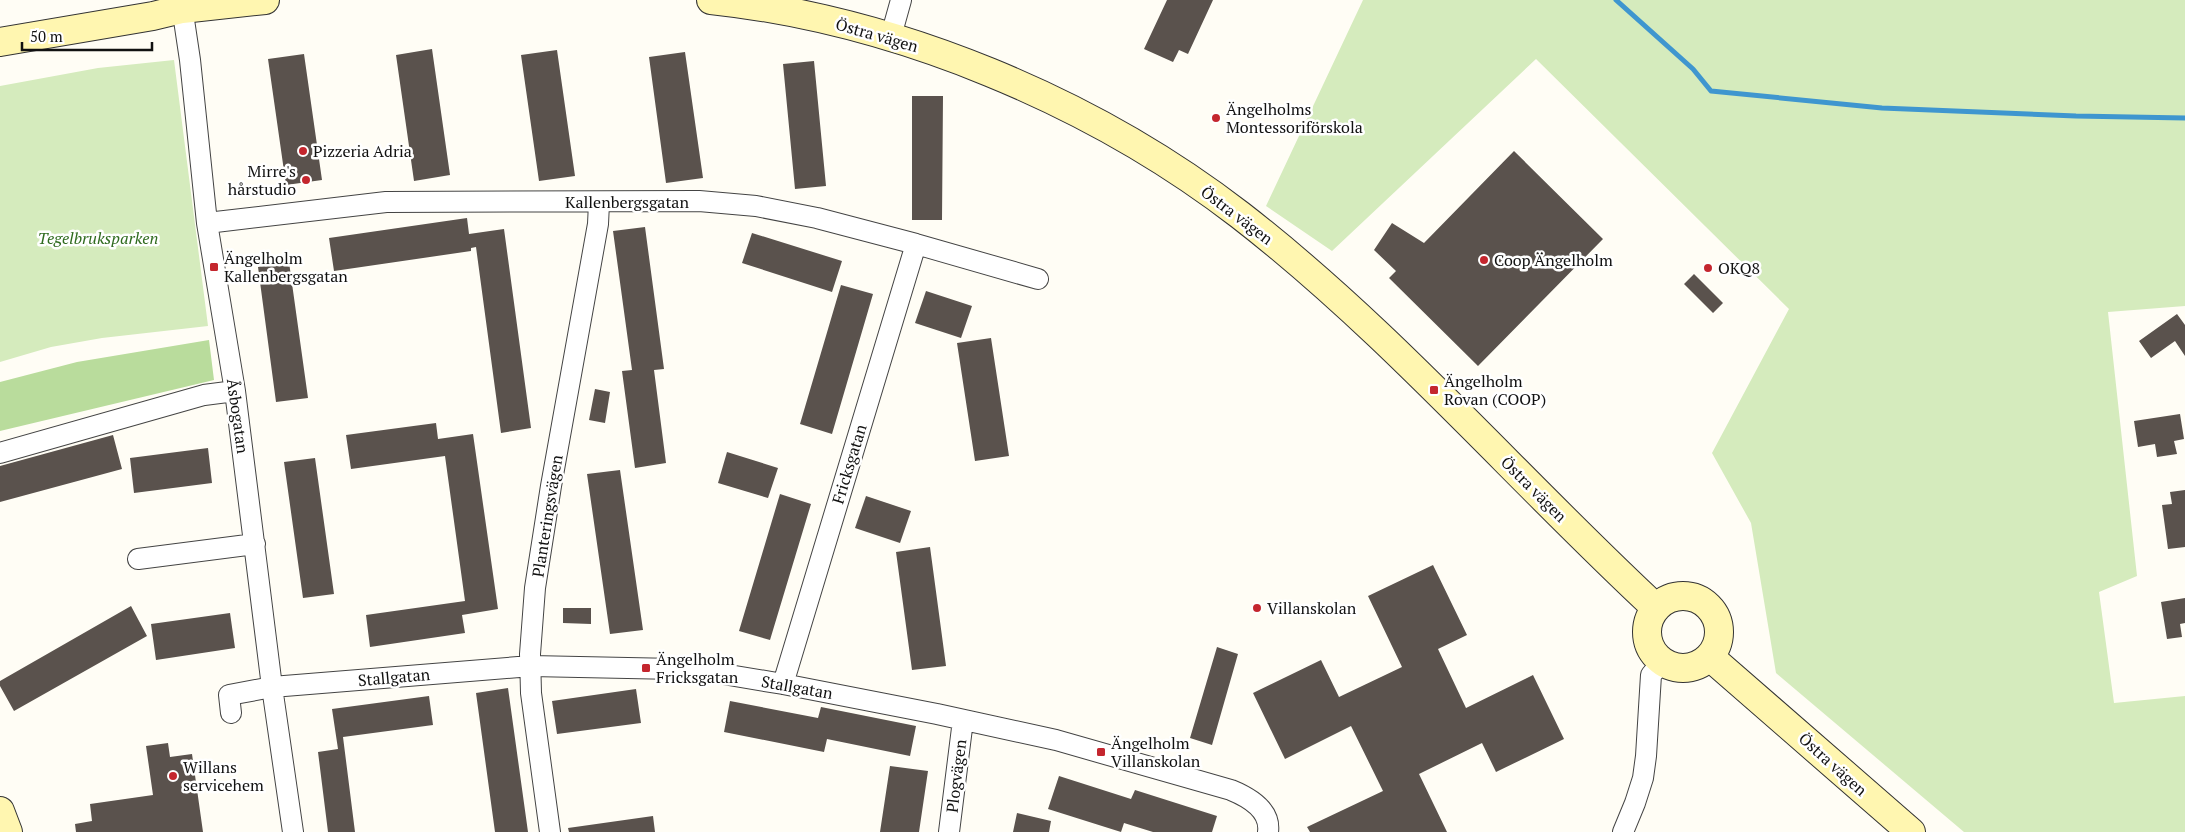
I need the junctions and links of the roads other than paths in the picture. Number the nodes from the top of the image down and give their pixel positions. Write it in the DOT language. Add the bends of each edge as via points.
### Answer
graph roads {
  1 [pos="265,0"];
  2 [pos="711,0"];
  3 [pos="901,0"];
  4 [pos="181,5"];
  5 [pos="891,36"];
  6 [pos="0,42"];
  7 [pos="599,202"];
  8 [pos="207,223"];
  9 [pos="916,244"];
  10 [pos="1038,280"];
  11 [pos="235,391"];
  12 [pos="0,453"];
  13 [pos="255,544"];
  14 [pos="138,559"];
  15 [pos="1656,608"];
  16 [pos="1710,657"];
  17 [pos="1662,662"];
  18 [pos="530,666"];
  19 [pos="783,684"];
  20 [pos="272,687"];
  21 [pos="231,714"];
  22 [pos="963,720"];
  23 [pos="0,811"];
  24 [pos="8,832"];
  25 [pos="293,832"];
  26 [pos="550,832"];
  27 [pos="949,832"];
  28 [pos="1268,832"];
  29 [pos="1623,832"];
  30 [pos="1911,832"];
  1 -- 4 [label="main road"];
  2 -- 5 [label="main road, Östra vägen" via="816,18"];
  3 -- 5 [label="street"];
  4 -- 6 [label="main road" via="153,16"];
  4 -- 8 [label="street, Åsbogatan"];
  5 -- 15 [label="main road, Östra vägen" via="1067,106 1126,139 1240,215 1344,304"];
  7 -- 8 [label="street, Kallenbergsgatan" via="386,202"];
  7 -- 9 [label="street, Kallenbergsgatan" via="699,201 756,206"];
  7 -- 18 [label="street, Planteringsvägen" via="598,224 535,588"];
  8 -- 11 [label="street, Åsbogatan"];
  9 -- 10 [label="street, Kallenbergsgatan"];
  9 -- 19 [label="street, Fricksgatan"];
  11 -- 12 [label="street" via="204,395"];
  11 -- 13 [label="street, Åsbogatan"];
  13 -- 14 [label="street"];
  13 -- 20 [label="street, Åsbogatan"];
  15 -- 16 [label="main road" via="1679,596 1704,602 1713,611 1720,634"];
  15 -- 17 [label="main road" via="1646,630 1650,648"];
  16 -- 17 [label="main road" via="1699,665 1686,668 1674,668"];
  16 -- 30 [label="main road, Östra vägen"];
  17 -- 29 [label="street" via="1651,675 1643,778"];
  18 -- 19 [label="street, Stallgatan" via="676,669"];
  18 -- 20 [label="street, Stallgatan"];
  18 -- 26 [label="street, Planteringsvägen"];
  19 -- 22 [label="street, Stallgatan"];
  20 -- 21 [label="street, Stallgatan" via="229,695"];
  20 -- 25 [label="street, Åsbogatan"];
  22 -- 27 [label="street, Plogvägen"];
  22 -- 28 [label="street, Stallgatan" via="1056,740 1232,790 1251,798 1262,811"];
  23 -- 24 [label="main road"];
}
